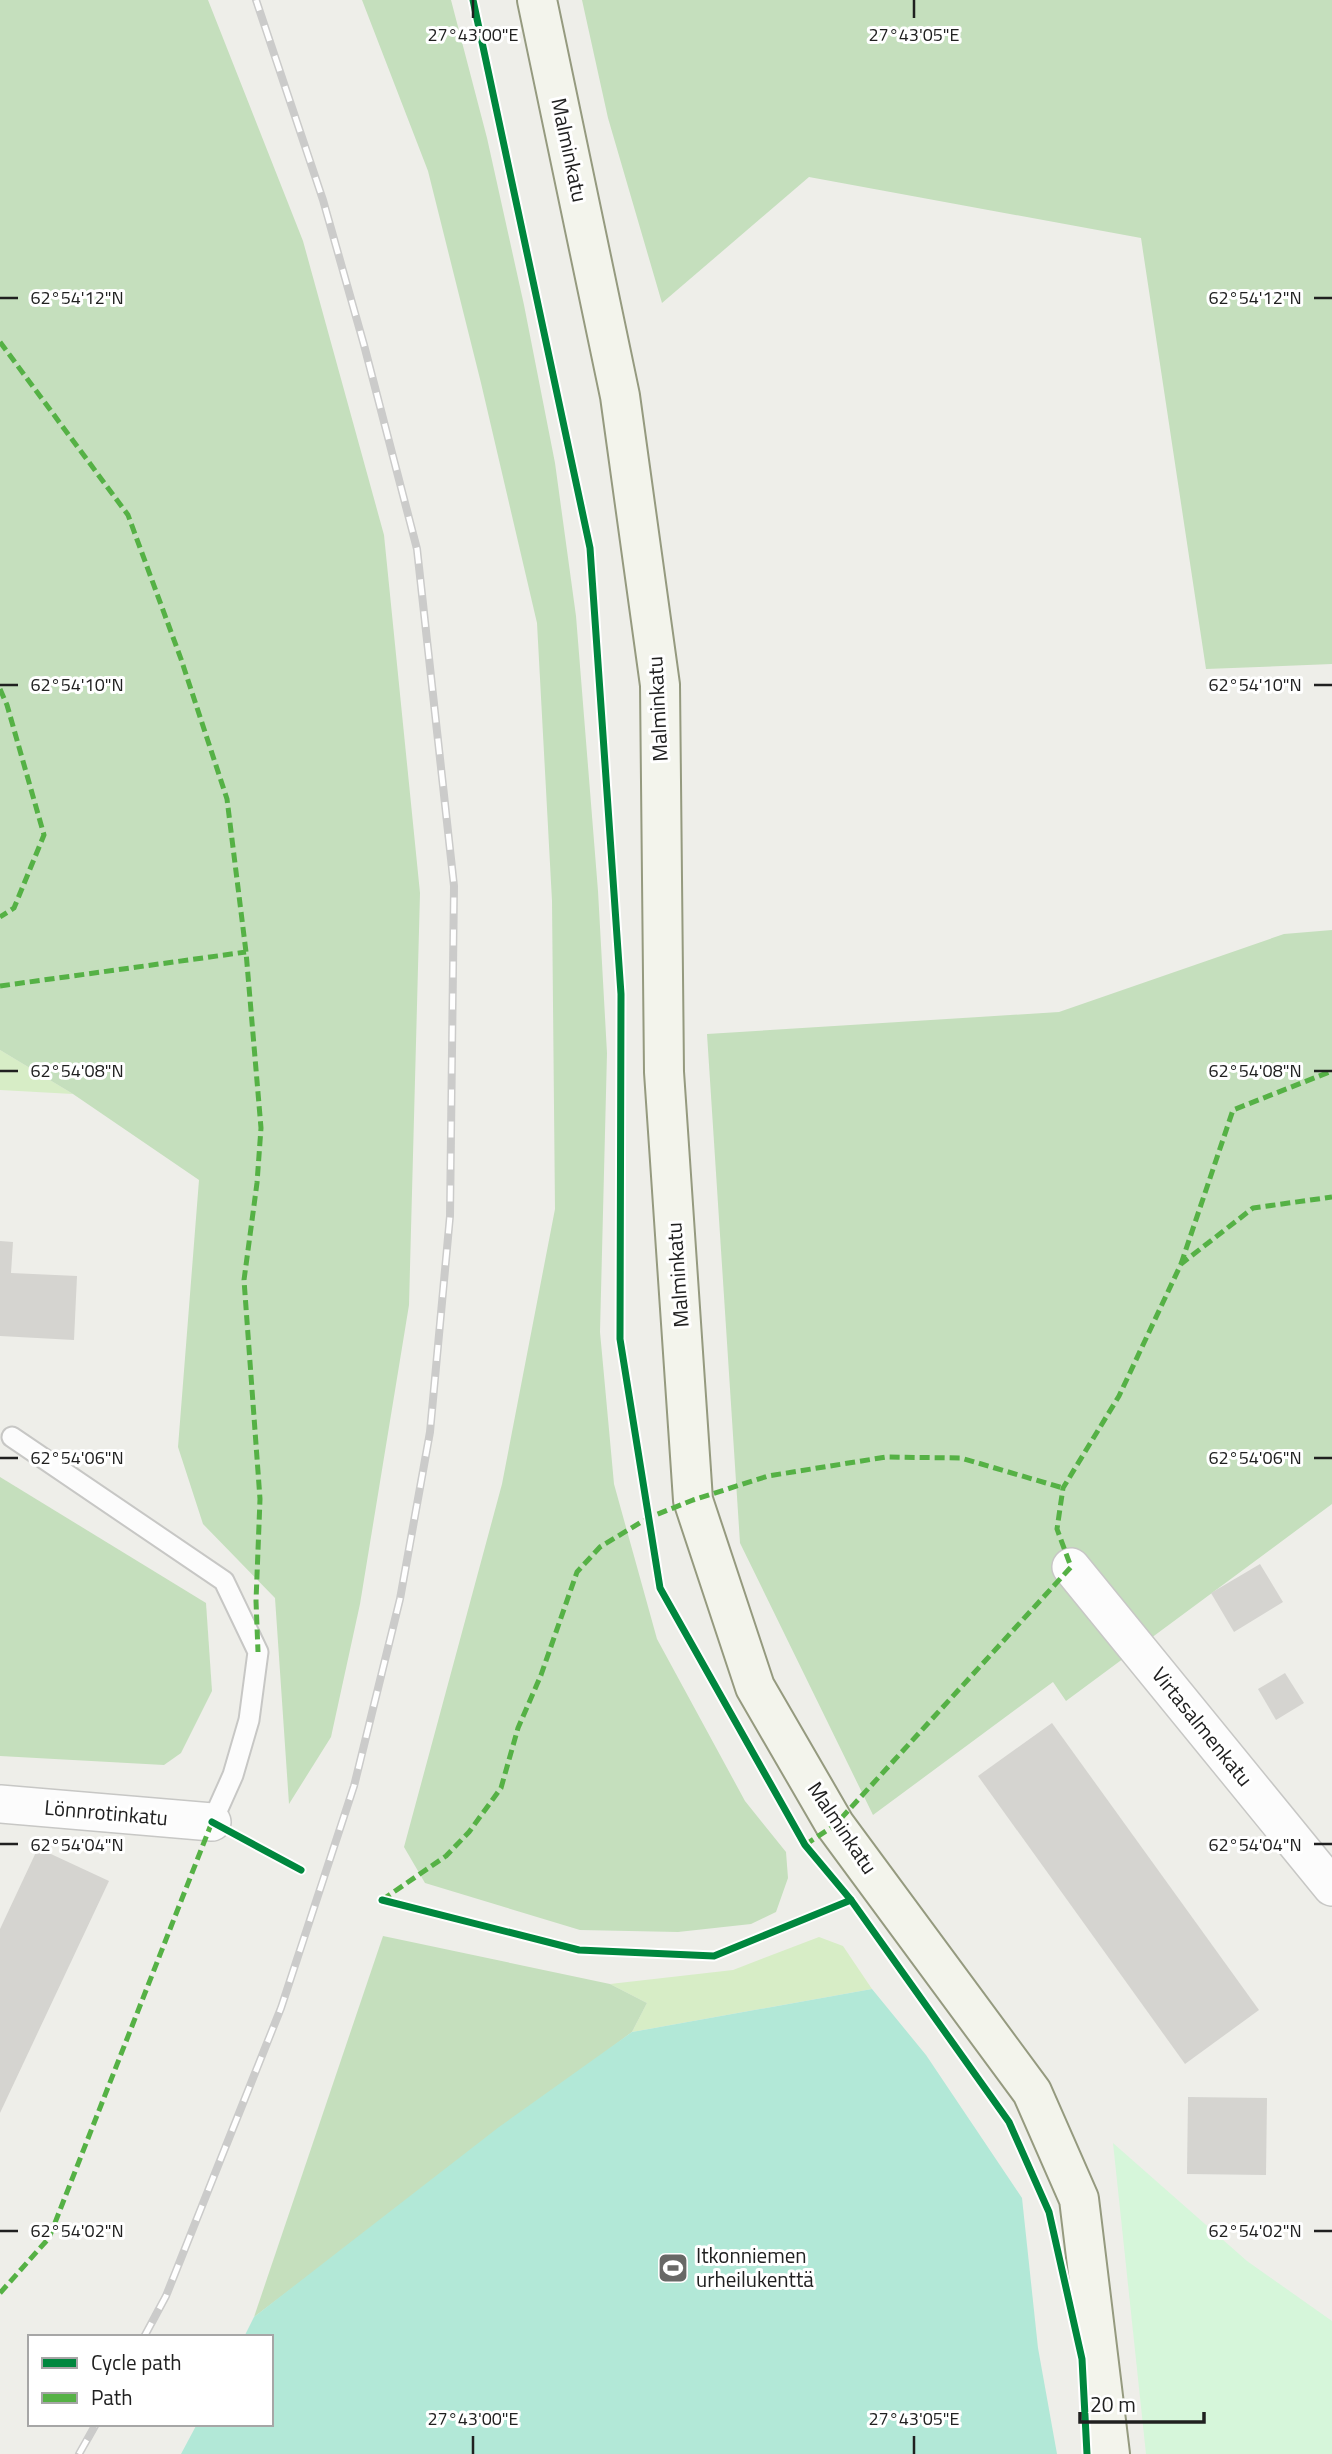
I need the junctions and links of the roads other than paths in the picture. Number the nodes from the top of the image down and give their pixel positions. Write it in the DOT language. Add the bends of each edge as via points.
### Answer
graph roads {
  1 [pos="537,0"];
  2 [pos="12,1437"];
  3 [pos="1071,1567"];
  4 [pos="0,1804"];
  5 [pos="212,1822"];
  6 [pos="1332,1887"];
  7 [pos="1110,2454"];
  1 -- 7 [label="street, Malminkatu" via="621,397 660,685 664,1072 693,1500 755,1687 835,1825 1032,2092 1079,2199"];
  2 -- 5 [label="lane" via="224,1581 258,1652 249,1720 233,1775"];
  3 -- 6 [label="street, Virtasalmenkatu"];
  4 -- 5 [label="street, Lönnrotinkatu"];
}
